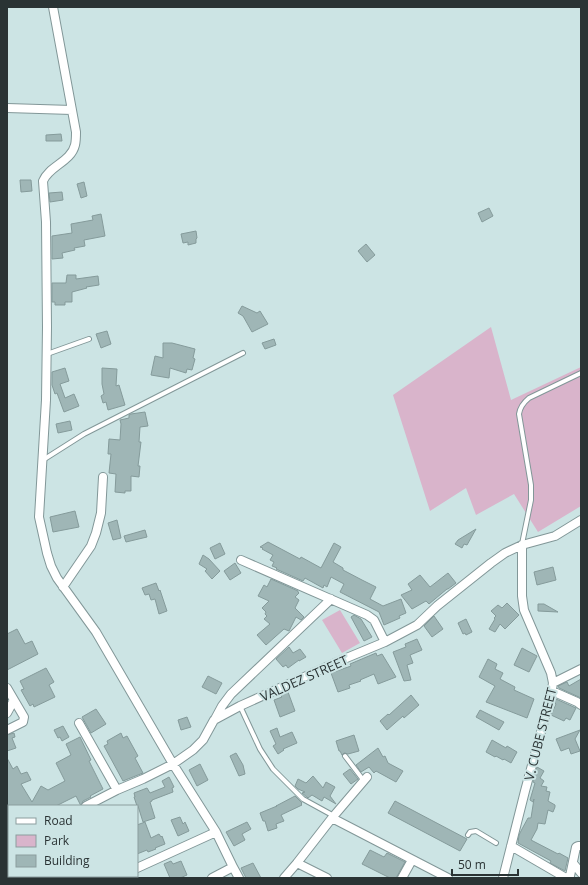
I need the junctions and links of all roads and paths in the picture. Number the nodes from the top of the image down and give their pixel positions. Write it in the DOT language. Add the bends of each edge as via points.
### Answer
graph roads {
  1 [pos="53,7"];
  2 [pos="7,108"];
  3 [pos="72,110"];
  4 [pos="89,339"];
  5 [pos="47,354"];
  6 [pos="243,354"];
  7 [pos="581,373"];
  8 [pos="42,461"];
  9 [pos="103,477"];
  10 [pos="581,520"];
  11 [pos="522,545"];
  12 [pos="241,560"];
  13 [pos="63,587"];
  14 [pos="331,599"];
  15 [pos="385,642"];
  16 [pos="581,669"];
  17 [pos="552,687"];
  18 [pos="7,688"];
  19 [pos="14,700"];
  20 [pos="581,705"];
  21 [pos="240,706"];
  22 [pos="7,713"];
  23 [pos="214,720"];
  24 [pos="79,723"];
  25 [pos="7,730"];
  26 [pos="345,756"];
  27 [pos="173,764"];
  28 [pos="365,779"];
  29 [pos="116,790"];
  30 [pos="88,805"];
  31 [pos="333,817"];
  32 [pos="216,832"];
  33 [pos="468,835"];
  34 [pos="496,843"];
  35 [pos="581,846"];
  36 [pos="509,847"];
  37 [pos="412,860"];
  38 [pos="573,862"];
  39 [pos="297,863"];
  40 [pos="233,867"];
  41 [pos="138,868"];
  42 [pos="581,873"];
  43 [pos="212,878"];
  44 [pos="238,878"];
  45 [pos="284,878"];
  46 [pos="327,878"];
  47 [pos="402,878"];
  48 [pos="448,878"];
  49 [pos="503,878"];
  1 -- 3 [label="street"];
  2 -- 3 [label="street"];
  3 -- 5 [label="street" via="76,132 75,147 67,158 48,172 43,181 46,222"];
  4 -- 5 [label="lane"];
  5 -- 8 [label="street"];
  6 -- 8 [label="lane" via="84,434"];
  7 -- 11 [label="lane" via="529,398 520,408 531,486 531,500"];
  8 -- 13 [label="street" via="39,517 51,566"];
  9 -- 13 [label="street" via="101,513 96,533 91,546"];
  10 -- 11 [label="street, VALDEZ STREET" via="555,536"];
  11 -- 15 [label="street, VALDEZ STREET" via="491,563 417,625"];
  11 -- 17 [label="street, V. CUBE STREET" via="524,610 551,673"];
  12 -- 14 [label="street"];
  13 -- 27 [label="street" via="96,632"];
  14 -- 15 [label="street" via="367,614 374,620"];
  14 -- 23 [label="street" via="231,694"];
  15 -- 21 [label="street, VALDEZ STREET"];
  16 -- 17 [label="street"];
  17 -- 20 [label="street"];
  17 -- 36 [label="street, V. CUBE STREET"];
  18 -- 19 [label="street"];
  19 -- 22 [label="street"];
  19 -- 25 [label="street" via="24,720"];
  21 -- 23 [label="street, VALDEZ STREET"];
  21 -- 31 [label="lane" via="260,749 273,769 303,799"];
  23 -- 27 [label="street" via="203,740"];
  24 -- 29 [label="street"];
  26 -- 28 [label="lane"];
  27 -- 29 [label="street"];
  27 -- 32 [label="street"];
  28 -- 31 [label="street"];
  29 -- 30 [label="street"];
  31 -- 37 [label="street"];
  31 -- 39 [label="street"];
  32 -- 40 [label="street"];
  32 -- 41 [label="street"];
  33 -- 34 [label="lane" via="476,831"];
  35 -- 38 [label="street" via="576,847"];
  36 -- 38 [label="street" via="566,878 570,876"];
  36 -- 49 [label="street, V. CUBE STREET"];
  37 -- 47 [label="street"];
  37 -- 48 [label="street"];
  38 -- 42 [label="street"];
  39 -- 45 [label="street"];
  39 -- 46 [label="street"];
  40 -- 43 [label="street"];
  40 -- 44 [label="street"];
}
